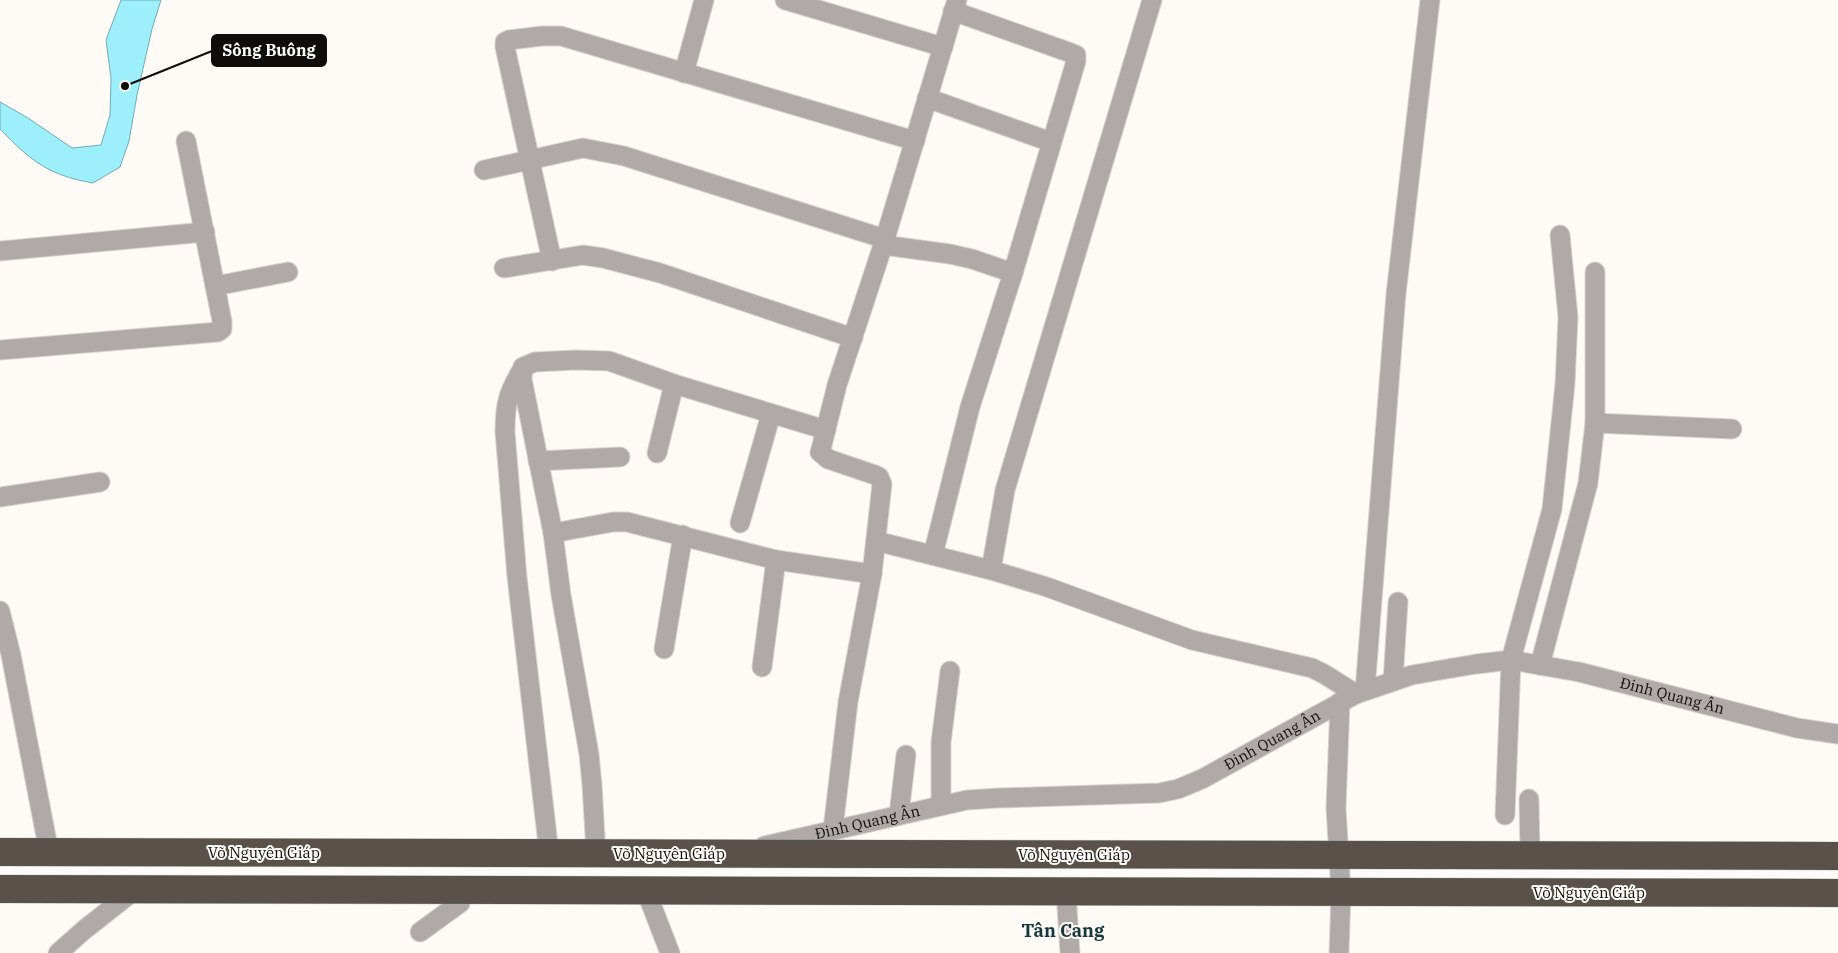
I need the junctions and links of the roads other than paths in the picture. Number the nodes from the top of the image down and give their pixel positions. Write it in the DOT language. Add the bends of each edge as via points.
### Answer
graph roads {
  1 [pos="704,0"];
  2 [pos="784,0"];
  3 [pos="1152,0"];
  4 [pos="1430,0"];
  5 [pos="955,6"];
  6 [pos="943,47"];
  7 [pos="684,72"];
  8 [pos="928,98"];
  9 [pos="186,141"];
  10 [pos="914,141"];
  11 [pos="1051,142"];
  12 [pos="529,161"];
  13 [pos="484,170"];
  14 [pos="205,232"];
  15 [pos="1560,235"];
  16 [pos="884,242"];
  17 [pos="0,251"];
  18 [pos="552,261"];
  19 [pos="504,268"];
  20 [pos="288,272"];
  21 [pos="1594,272"];
  22 [pos="1013,273"];
  23 [pos="215,286"];
  24 [pos="853,338"];
  25 [pos="0,350"];
  26 [pos="523,367"];
  27 [pos="674,384"];
  28 [pos="772,414"];
  29 [pos="1594,424"];
  30 [pos="1732,428"];
  31 [pos="826,430"];
  32 [pos="658,453"];
  33 [pos="620,457"];
  34 [pos="538,461"];
  35 [pos="100,482"];
  36 [pos="0,497"];
  37 [pos="740,523"];
  38 [pos="553,533"];
  39 [pos="682,535"];
  40 [pos="876,541"];
  41 [pos="933,555"];
  42 [pos="776,560"];
  43 [pos="991,570"];
  44 [pos="872,574"];
  45 [pos="1398,602"];
  46 [pos="0,612"];
  47 [pos="664,649"];
  48 [pos="1511,660"];
  49 [pos="1540,665"];
  50 [pos="762,667"];
  51 [pos="950,671"];
  52 [pos="1393,681"];
  53 [pos="1354,695"];
  54 [pos="1838,734"];
  55 [pos="906,755"];
  56 [pos="1529,800"];
  57 [pos="941,805"];
  58 [pos="899,814"];
  59 [pos="1505,814"];
  60 [pos="833,829"];
  61 [pos="0,852"];
  62 [pos="49,852"];
  63 [pos="549,853"];
  64 [pos="596,854"];
  65 [pos="701,854"];
  66 [pos="1350,855"];
  67 [pos="1530,856"];
  68 [pos="1838,856"];
  69 [pos="0,889"];
  70 [pos="136,889"];
  71 [pos="461,890"];
  72 [pos="646,890"];
  73 [pos="1066,892"];
  74 [pos="1328,892"];
  75 [pos="1838,893"];
  76 [pos="420,932"];
  77 [pos="58,953"];
  78 [pos="670,953"];
  79 [pos="1070,953"];
  80 [pos="1339,953"];
  1 -- 7 [label="street"];
  2 -- 6 [label="street"];
  3 -- 43 [label="street" via="1005,490"];
  4 -- 53 [label="street"];
  5 -- 6 [label="street"];
  5 -- 11 [label="street" via="1076,55"];
  6 -- 8 [label="street"];
  7 -- 10 [label="street"];
  7 -- 12 [label="street" via="561,36 505,42"];
  8 -- 10 [label="street"];
  8 -- 11 [label="street"];
  9 -- 14 [label="street"];
  10 -- 16 [label="street"];
  11 -- 22 [label="street"];
  12 -- 13 [label="street"];
  12 -- 16 [label="street" via="583,148 600,150"];
  12 -- 18 [label="street"];
  14 -- 17 [label="street"];
  14 -- 23 [label="street"];
  15 -- 48 [label="street" via="1568,317 1565,384 1552,509"];
  16 -- 22 [label="street" via="972,259"];
  16 -- 24 [label="street"];
  18 -- 19 [label="street"];
  18 -- 24 [label="street" via="583,255 619,262"];
  20 -- 23 [label="street"];
  21 -- 29 [label="street"];
  22 -- 41 [label="street" via="970,407"];
  23 -- 25 [label="street" via="222,321 222,329 218,332"];
  24 -- 31 [label="street"];
  26 -- 27 [label="street" via="535,362 609,361"];
  26 -- 34 [label="street" via="522,379"];
  26 -- 63 [label="street" via="507,398 505,432 517,577"];
  27 -- 28 [label="street"];
  27 -- 32 [label="street"];
  28 -- 31 [label="street"];
  28 -- 37 [label="street"];
  29 -- 30 [label="street"];
  29 -- 49 [label="street" via="1588,483"];
  31 -- 40 [label="street" via="820,452 824,456 874,474 881,481"];
  33 -- 34 [label="street"];
  34 -- 38 [label="street"];
  35 -- 36 [label="street"];
  38 -- 39 [label="street" via="628,522"];
  38 -- 64 [label="street" via="589,754"];
  39 -- 42 [label="street"];
  39 -- 47 [label="street"];
  40 -- 41 [label="street"];
  40 -- 44 [label="street"];
  41 -- 43 [label="street"];
  42 -- 44 [label="street"];
  42 -- 50 [label="street"];
  43 -- 53 [label="street" via="1192,640 1312,668"];
  44 -- 60 [label="street" via="848,702"];
  45 -- 52 [label="street"];
  46 -- 62 [label="street"];
  48 -- 49 [label="street, Đinh Quang Ân"];
  48 -- 52 [label="street, Đinh Quang Ân" via="1412,675"];
  48 -- 59 [label="street"];
  49 -- 54 [label="street, Đinh Quang Ân" via="1797,728"];
  51 -- 57 [label="street" via="941,750"];
  52 -- 53 [label="street, Đinh Quang Ân"];
  53 -- 57 [label="street, Đinh Quang Ân" via="1178,790 998,798"];
  53 -- 66 [label="street" via="1336,808"];
  55 -- 58 [label="street"];
  56 -- 67 [label="street"];
  57 -- 58 [label="street, Đinh Quang Ân"];
  58 -- 60 [label="street, Đinh Quang Ân"];
  60 -- 65 [label="street, Đinh Quang Ân" via="748,850"];
  61 -- 62 [label="highway, Võ Nguyên Giáp"];
  62 -- 63 [label="highway, Võ Nguyên Giáp"];
  63 -- 64 [label="highway, Võ Nguyên Giáp"];
  64 -- 65 [label="highway, Võ Nguyên Giáp"];
  65 -- 66 [label="highway, Võ Nguyên Giáp"];
  66 -- 67 [label="highway, Võ Nguyên Giáp"];
  66 -- 74 [label="street"];
  67 -- 68 [label="highway, Võ Nguyên Giáp"];
  69 -- 70 [label="highway, Võ Nguyên Giáp"];
  70 -- 71 [label="highway, Võ Nguyên Giáp"];
  70 -- 77 [label="street"];
  71 -- 72 [label="highway, Võ Nguyên Giáp"];
  71 -- 76 [label="street" via="460,904"];
  72 -- 73 [label="highway, Võ Nguyên Giáp"];
  72 -- 78 [label="street"];
  73 -- 74 [label="highway, Võ Nguyên Giáp"];
  73 -- 79 [label="street"];
  74 -- 75 [label="highway, Võ Nguyên Giáp"];
  74 -- 80 [label="street"];
}
